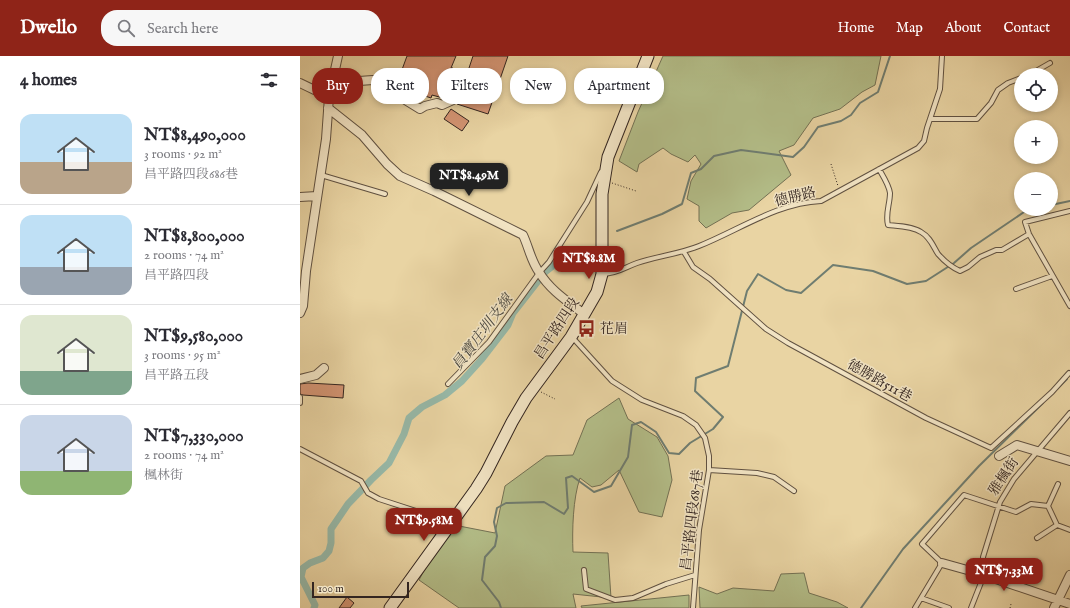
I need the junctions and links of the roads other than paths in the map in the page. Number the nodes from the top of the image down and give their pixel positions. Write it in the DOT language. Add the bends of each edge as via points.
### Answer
graph roads {
  1 [pos="338,56"];
  2 [pos="648,56"];
  3 [pos="942,56"];
  4 [pos="1050,63"];
  5 [pos="335,68"];
  6 [pos="1041,68"];
  7 [pos="363,81"];
  8 [pos="1014,81"];
  9 [pos="300,83"];
  10 [pos="312,89"];
  11 [pos="437,103"];
  12 [pos="328,104"];
  13 [pos="328,108"];
  14 [pos="930,119"];
  15 [pos="608,157"];
  16 [pos="879,169"];
  17 [pos="321,175"];
  18 [pos="385,194"];
  19 [pos="317,196"];
  20 [pos="300,197"];
  21 [pos="1070,211"];
  22 [pos="1028,234"];
  23 [pos="684,252"];
  24 [pos="539,273"];
  25 [pos="602,274"];
  26 [pos="1052,276"];
  27 [pos="1016,289"];
  28 [pos="1070,306"];
  29 [pos="300,313"];
  30 [pos="584,314"];
  31 [pos="571,337"];
  32 [pos="324,368"];
  33 [pos="1069,373"];
  34 [pos="300,379"];
  35 [pos="448,384"];
  36 [pos="300,397"];
  37 [pos="300,403"];
  38 [pos="1070,413"];
  39 [pos="991,448"];
  40 [pos="300,449"];
  41 [pos="1038,450"];
  42 [pos="999,456"];
  43 [pos="1070,461"];
  44 [pos="709,470"];
  45 [pos="1058,484"];
  46 [pos="794,491"];
  47 [pos="999,506"];
  48 [pos="1048,506"];
  49 [pos="1057,525"];
  50 [pos="446,530"];
  51 [pos="1070,530"];
  52 [pos="1037,538"];
  53 [pos="942,563"];
  54 [pos="584,570"];
  55 [pos="695,575"];
  56 [pos="984,575"];
  57 [pos="1070,575"];
  58 [pos="921,598"];
  59 [pos="1058,600"];
  60 [pos="1070,604"];
  61 [pos="693,607"];
  62 [pos="390,608"];
  63 [pos="915,608"];
  64 [pos="949,608"];
  65 [pos="971,608"];
  66 [pos="1054,608"];
  1 -- 5 [label="street"];
  2 -- 15 [label="street, 昌平路四段"];
  3 -- 14 [label="lane, 德勝路" via="940,89"];
  4 -- 6 [label="lane"];
  7 -- 11 [label="street" via="373,80 420,109"];
  8 -- 14 [label="lane" via="998,90 991,104 978,119"];
  9 -- 10 [label="street"];
  12 -- 13 [label="street"];
  13 -- 17 [label="street"];
  13 -- 24 [label="street" via="362,135 400,176 434,190 523,235"];
  14 -- 16 [label="lane, 德勝路" via="924,141 918,148"];
  15 -- 24 [label="lane" via="587,202 549,262"];
  15 -- 25 [label="street, 昌平路四段" via="602,194"];
  16 -- 22 [label="lane" via="890,192 886,218 888,225 921,231 949,265 960,271 968,268 980,257 1002,250"];
  16 -- 23 [label="lane, 德勝路" via="822,201 808,202 767,214"];
  17 -- 18 [label="lane"];
  17 -- 19 [label="street"];
  19 -- 20 [label="street"];
  19 -- 29 [label="street"];
  21 -- 22 [label="lane" via="1025,222"];
  22 -- 26 [label="lane"];
  23 -- 25 [label="lane, 德勝路" via="637,263 614,274"];
  23 -- 39 [label="lane, 德勝路511巷" via="693,267 766,329 926,418"];
  24 -- 30 [label="street" via="552,289"];
  24 -- 35 [label="lane" via="489,342"];
  25 -- 30 [label="street, 昌平路四段" via="597,292"];
  26 -- 27 [label="lane"];
  26 -- 28 [label="lane"];
  30 -- 31 [label="street, 昌平路四段"];
  31 -- 44 [label="lane, 昌平路四段687巷" via="612,381 642,400 683,416 696,425 705,438"];
  31 -- 50 [label="street, 昌平路四段" via="533,388 486,473"];
  32 -- 34 [label="street" via="316,375"];
  33 -- 39 [label="lane"];
  36 -- 37 [label="lane"];
  38 -- 41 [label="lane"];
  39 -- 42 [label="lane"];
  40 -- 50 [label="lane" via="361,481 368,493 379,500 422,513 434,519"];
  41 -- 42 [label="street" via="1017,445"];
  41 -- 43 [label="street, 雅楓街"];
  41 -- 47 [label="lane, 雅楓街" via="1014,479"];
  44 -- 46 [label="lane" via="757,473 774,477"];
  44 -- 55 [label="lane, 昌平路四段687巷"];
  45 -- 48 [label="lane"];
  47 -- 48 [label="lane" via="1016,512 1031,504"];
  47 -- 53 [label="lane" via="964,496 922,544"];
  47 -- 56 [label="lane, 雅楓街" via="983,557"];
  48 -- 49 [label="lane"];
  49 -- 51 [label="lane"];
  49 -- 52 [label="lane"];
  50 -- 62 [label="street, 昌平路四段"];
  53 -- 56 [label="street"];
  53 -- 58 [label="lane"];
  54 -- 55 [label="lane" via="586,589 615,600 633,598"];
  55 -- 61 [label="lane, 昌平路四段687巷"];
  56 -- 59 [label="street"];
  56 -- 65 [label="lane"];
  57 -- 59 [label="street"];
  58 -- 63 [label="lane"];
  58 -- 64 [label="lane"];
  59 -- 60 [label="street"];
  59 -- 66 [label="street"];
}
